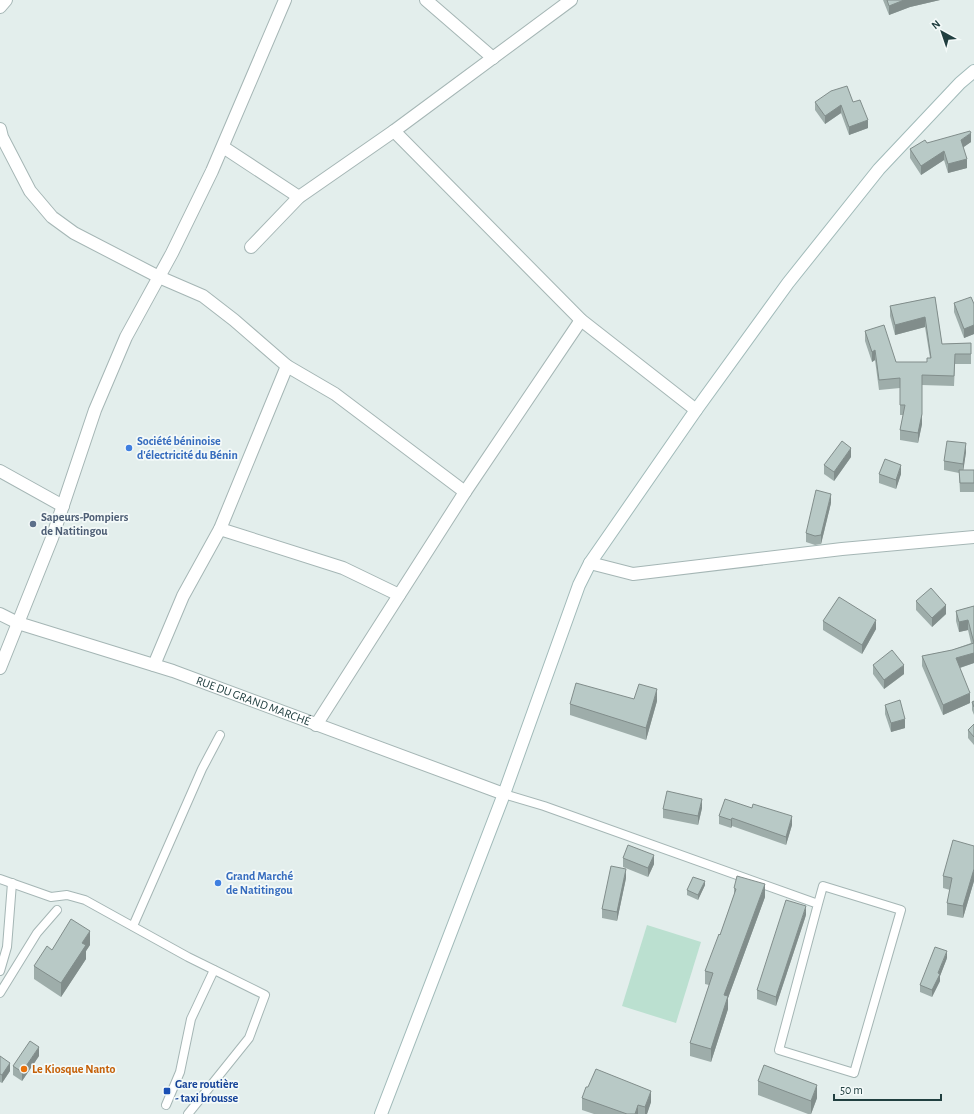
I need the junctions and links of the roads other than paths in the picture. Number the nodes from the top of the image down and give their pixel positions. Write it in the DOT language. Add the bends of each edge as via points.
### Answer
graph roads {
  1 [pos="6,0"];
  2 [pos="285,0"];
  3 [pos="426,0"];
  4 [pos="571,0"];
  5 [pos="0,7"];
  6 [pos="493,58"];
  7 [pos="974,71"];
  8 [pos="0,129"];
  9 [pos="394,131"];
  10 [pos="224,146"];
  11 [pos="299,197"];
  12 [pos="251,247"];
  13 [pos="159,277"];
  14 [pos="581,320"];
  15 [pos="287,366"];
  16 [pos="696,410"];
  17 [pos="0,471"];
  18 [pos="465,492"];
  19 [pos="64,506"];
  20 [pos="220,529"];
  21 [pos="974,537"];
  22 [pos="590,563"];
  23 [pos="399,595"];
  24 [pos="0,614"];
  25 [pos="18,623"];
  26 [pos="154,665"];
  27 [pos="0,668"];
  28 [pos="316,725"];
  29 [pos="220,734"];
  30 [pos="504,794"];
  31 [pos="0,879"];
  32 [pos="12,883"];
  33 [pos="818,904"];
  34 [pos="57,910"];
  35 [pos="133,926"];
  36 [pos="214,970"];
  37 [pos="0,971"];
  38 [pos="0,993"];
  39 [pos="166,1105"];
  40 [pos="188,1114"];
  41 [pos="381,1114"];
  1 -- 5 [label="street"];
  2 -- 10 [label="street"];
  3 -- 6 [label="street"];
  4 -- 6 [label="street"];
  6 -- 9 [label="street"];
  7 -- 16 [label="street" via="861,191 788,283"];
  8 -- 13 [label="street" via="30,191 52,217 74,233"];
  9 -- 11 [label="street"];
  9 -- 14 [label="street"];
  10 -- 11 [label="street"];
  10 -- 13 [label="street"];
  11 -- 12 [label="street"];
  13 -- 15 [label="street" via="203,296"];
  13 -- 19 [label="street" via="126,337 95,410"];
  14 -- 16 [label="street"];
  14 -- 18 [label="street"];
  15 -- 18 [label="street" via="335,394"];
  15 -- 20 [label="street"];
  16 -- 22 [label="street"];
  17 -- 19 [label="street"];
  18 -- 23 [label="street"];
  19 -- 25 [label="street"];
  20 -- 23 [label="street" via="344,568"];
  20 -- 26 [label="street" via="183,596"];
  21 -- 22 [label="street" via="842,549 632,574"];
  22 -- 30 [label="street" via="579,585"];
  23 -- 28 [label="street"];
  24 -- 25 [label="street, RUE DU GRAND MARCHÉ"];
  25 -- 26 [label="street, RUE DU GRAND MARCHÉ"];
  25 -- 27 [label="street"];
  26 -- 28 [label="street, RUE DU GRAND MARCHÉ"];
  28 -- 30 [label="street, RUE DU GRAND MARCHÉ"];
  29 -- 35 [label="lane"];
  30 -- 33 [label="lane"];
  30 -- 41 [label="street"];
  31 -- 32 [label="lane"];
  32 -- 35 [label="lane" via="51,897 68,895 85,900"];
  32 -- 37 [label="lane" via="7,947"];
  33 -- 33 [label="lane" via="823,886 901,910 854,1073 779,1050"];
  34 -- 38 [label="lane" via="37,933"];
  35 -- 36 [label="lane"];
  36 -- 39 [label="lane" via="191,1018 180,1072"];
  36 -- 40 [label="lane" via="265,995 249,1038"];
}
